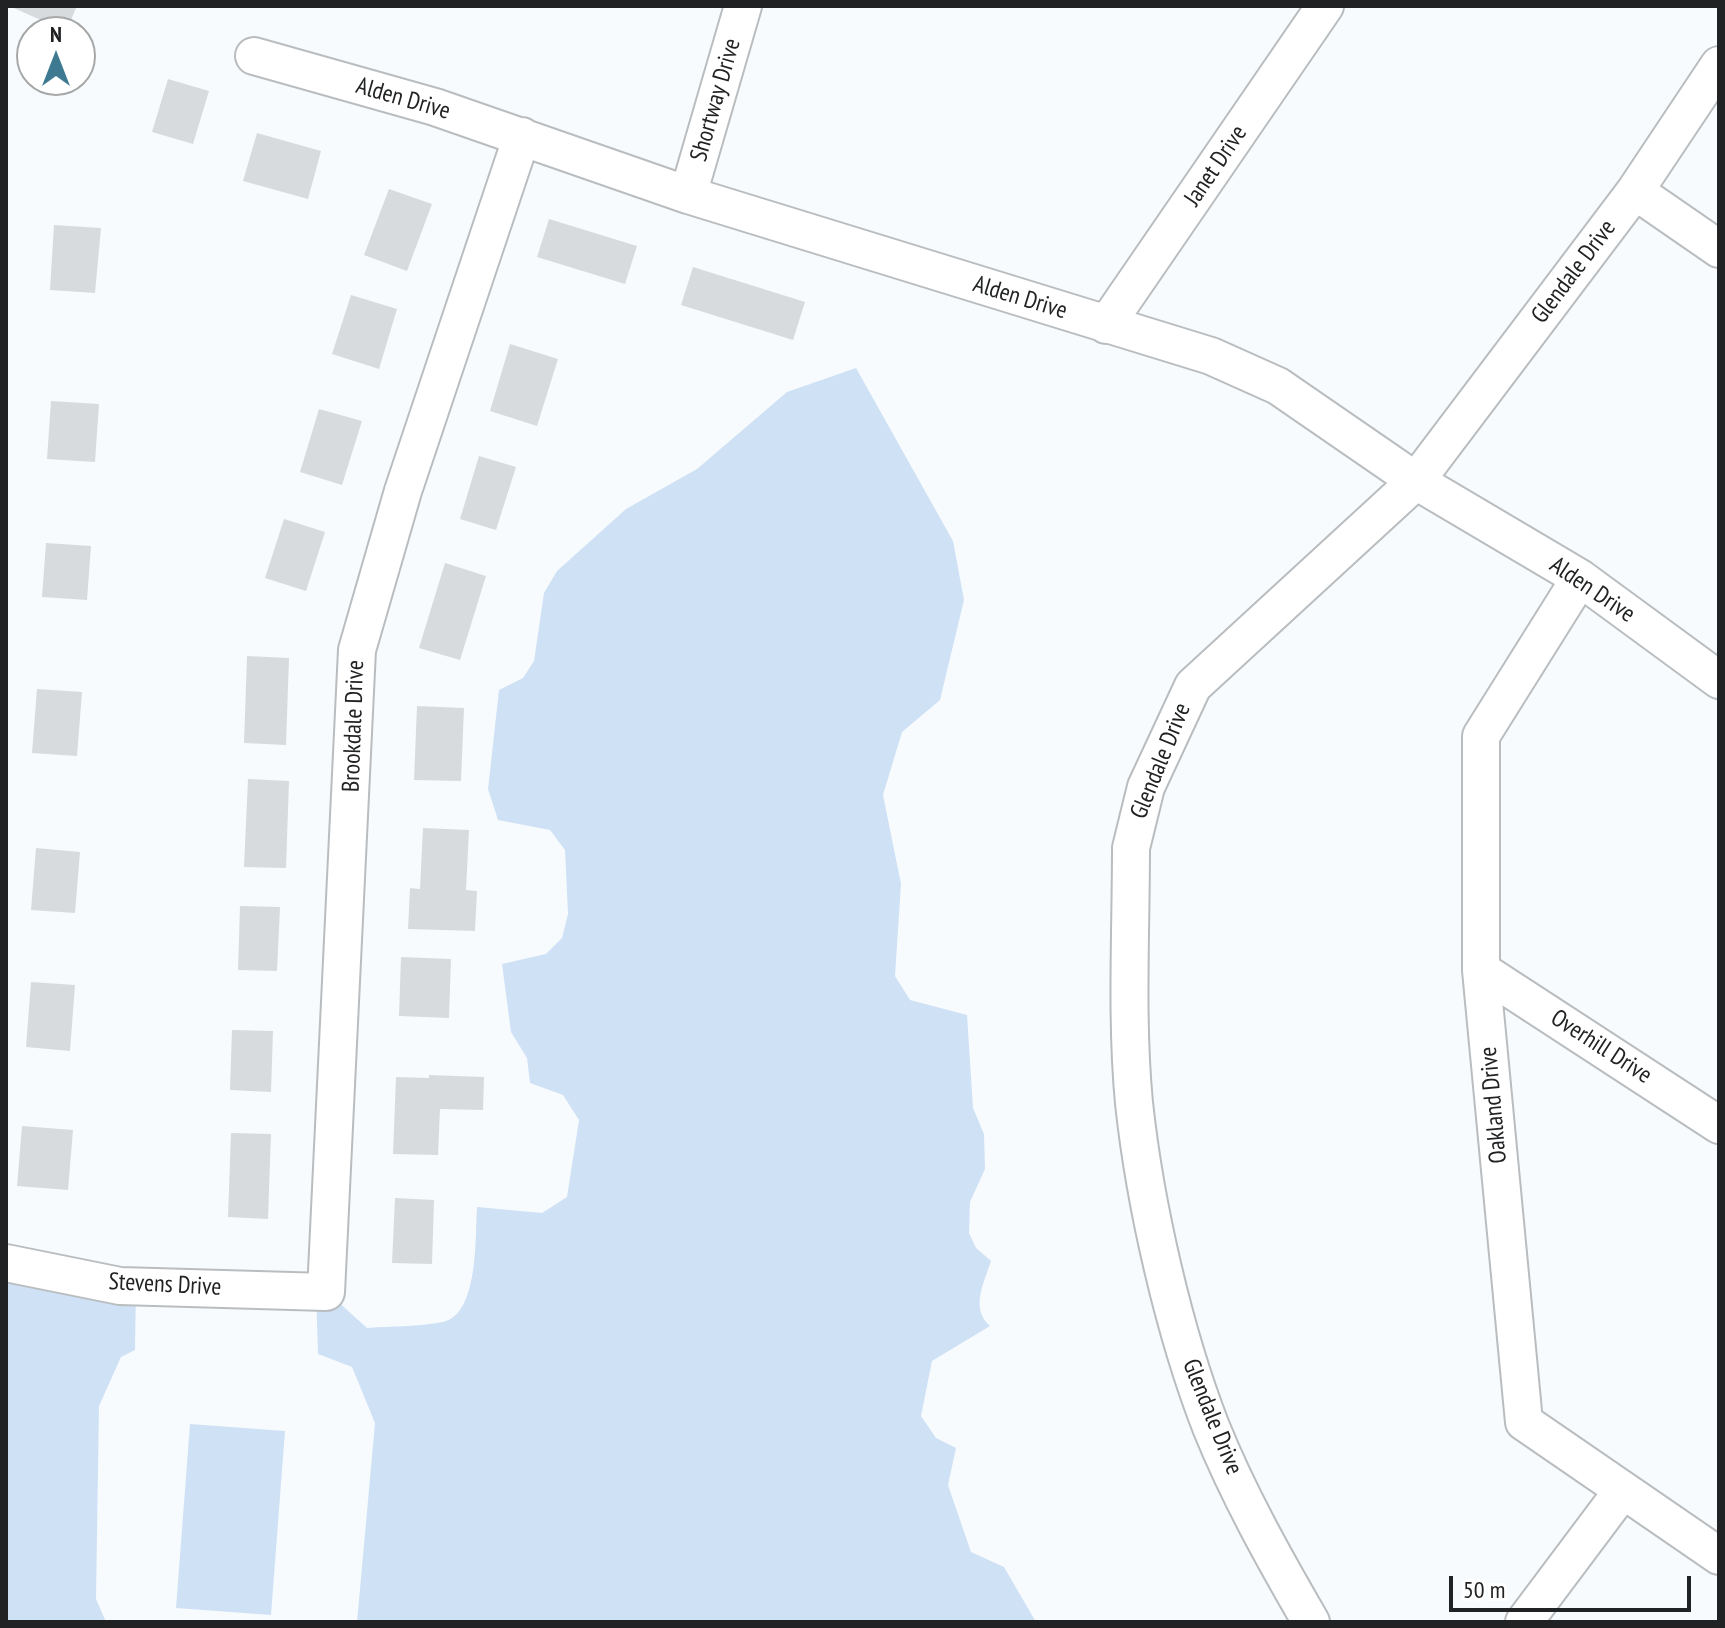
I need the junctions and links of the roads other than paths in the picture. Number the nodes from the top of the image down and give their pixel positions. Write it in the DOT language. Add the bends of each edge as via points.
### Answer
graph roads {
  1 [pos="743,6"];
  2 [pos="1325,6"];
  3 [pos="254,56"];
  4 [pos="1719,65"];
  5 [pos="522,136"];
  6 [pos="1635,191"];
  7 [pos="688,195"];
  8 [pos="1719,249"];
  9 [pos="1106,325"];
  10 [pos="1416,481"];
  11 [pos="1580,578"];
  12 [pos="1719,680"];
  13 [pos="1481,970"];
  14 [pos="1719,1125"];
  15 [pos="6,1263"];
  16 [pos="326,1292"];
  17 [pos="1623,1490"];
  18 [pos="1719,1556"];
  19 [pos="1311,1622"];
  20 [pos="1524,1622"];
  1 -- 7 [label="street, Shortway Drive"];
  2 -- 9 [label="street, Janet Drive"];
  3 -- 5 [label="street, Alden Drive"];
  4 -- 6 [label="street, Glendale Drive"];
  5 -- 7 [label="street, Alden Drive"];
  5 -- 16 [label="street, Brookdale Drive" via="403,491 357,650"];
  6 -- 8 [label="street"];
  6 -- 10 [label="street, Glendale Drive"];
  7 -- 9 [label="street, Alden Drive"];
  9 -- 10 [label="street, Alden Drive" via="1211,356 1278,386"];
  10 -- 11 [label="street, Alden Drive"];
  10 -- 19 [label="street, Glendale Drive" via="1193,686 1146,787 1131,848 1134,1102 1159,1244 1186,1354 1211,1426"];
  11 -- 12 [label="street, Alden Drive"];
  11 -- 13 [label="street, Oakland Drive" via="1481,736"];
  13 -- 14 [label="street, Overhill Drive"];
  13 -- 17 [label="street, Oakland Drive" via="1524,1422"];
  15 -- 16 [label="street, Stevens Drive" via="120,1286"];
  17 -- 18 [label="street, Oakland Drive"];
  17 -- 20 [label="street"];
}
